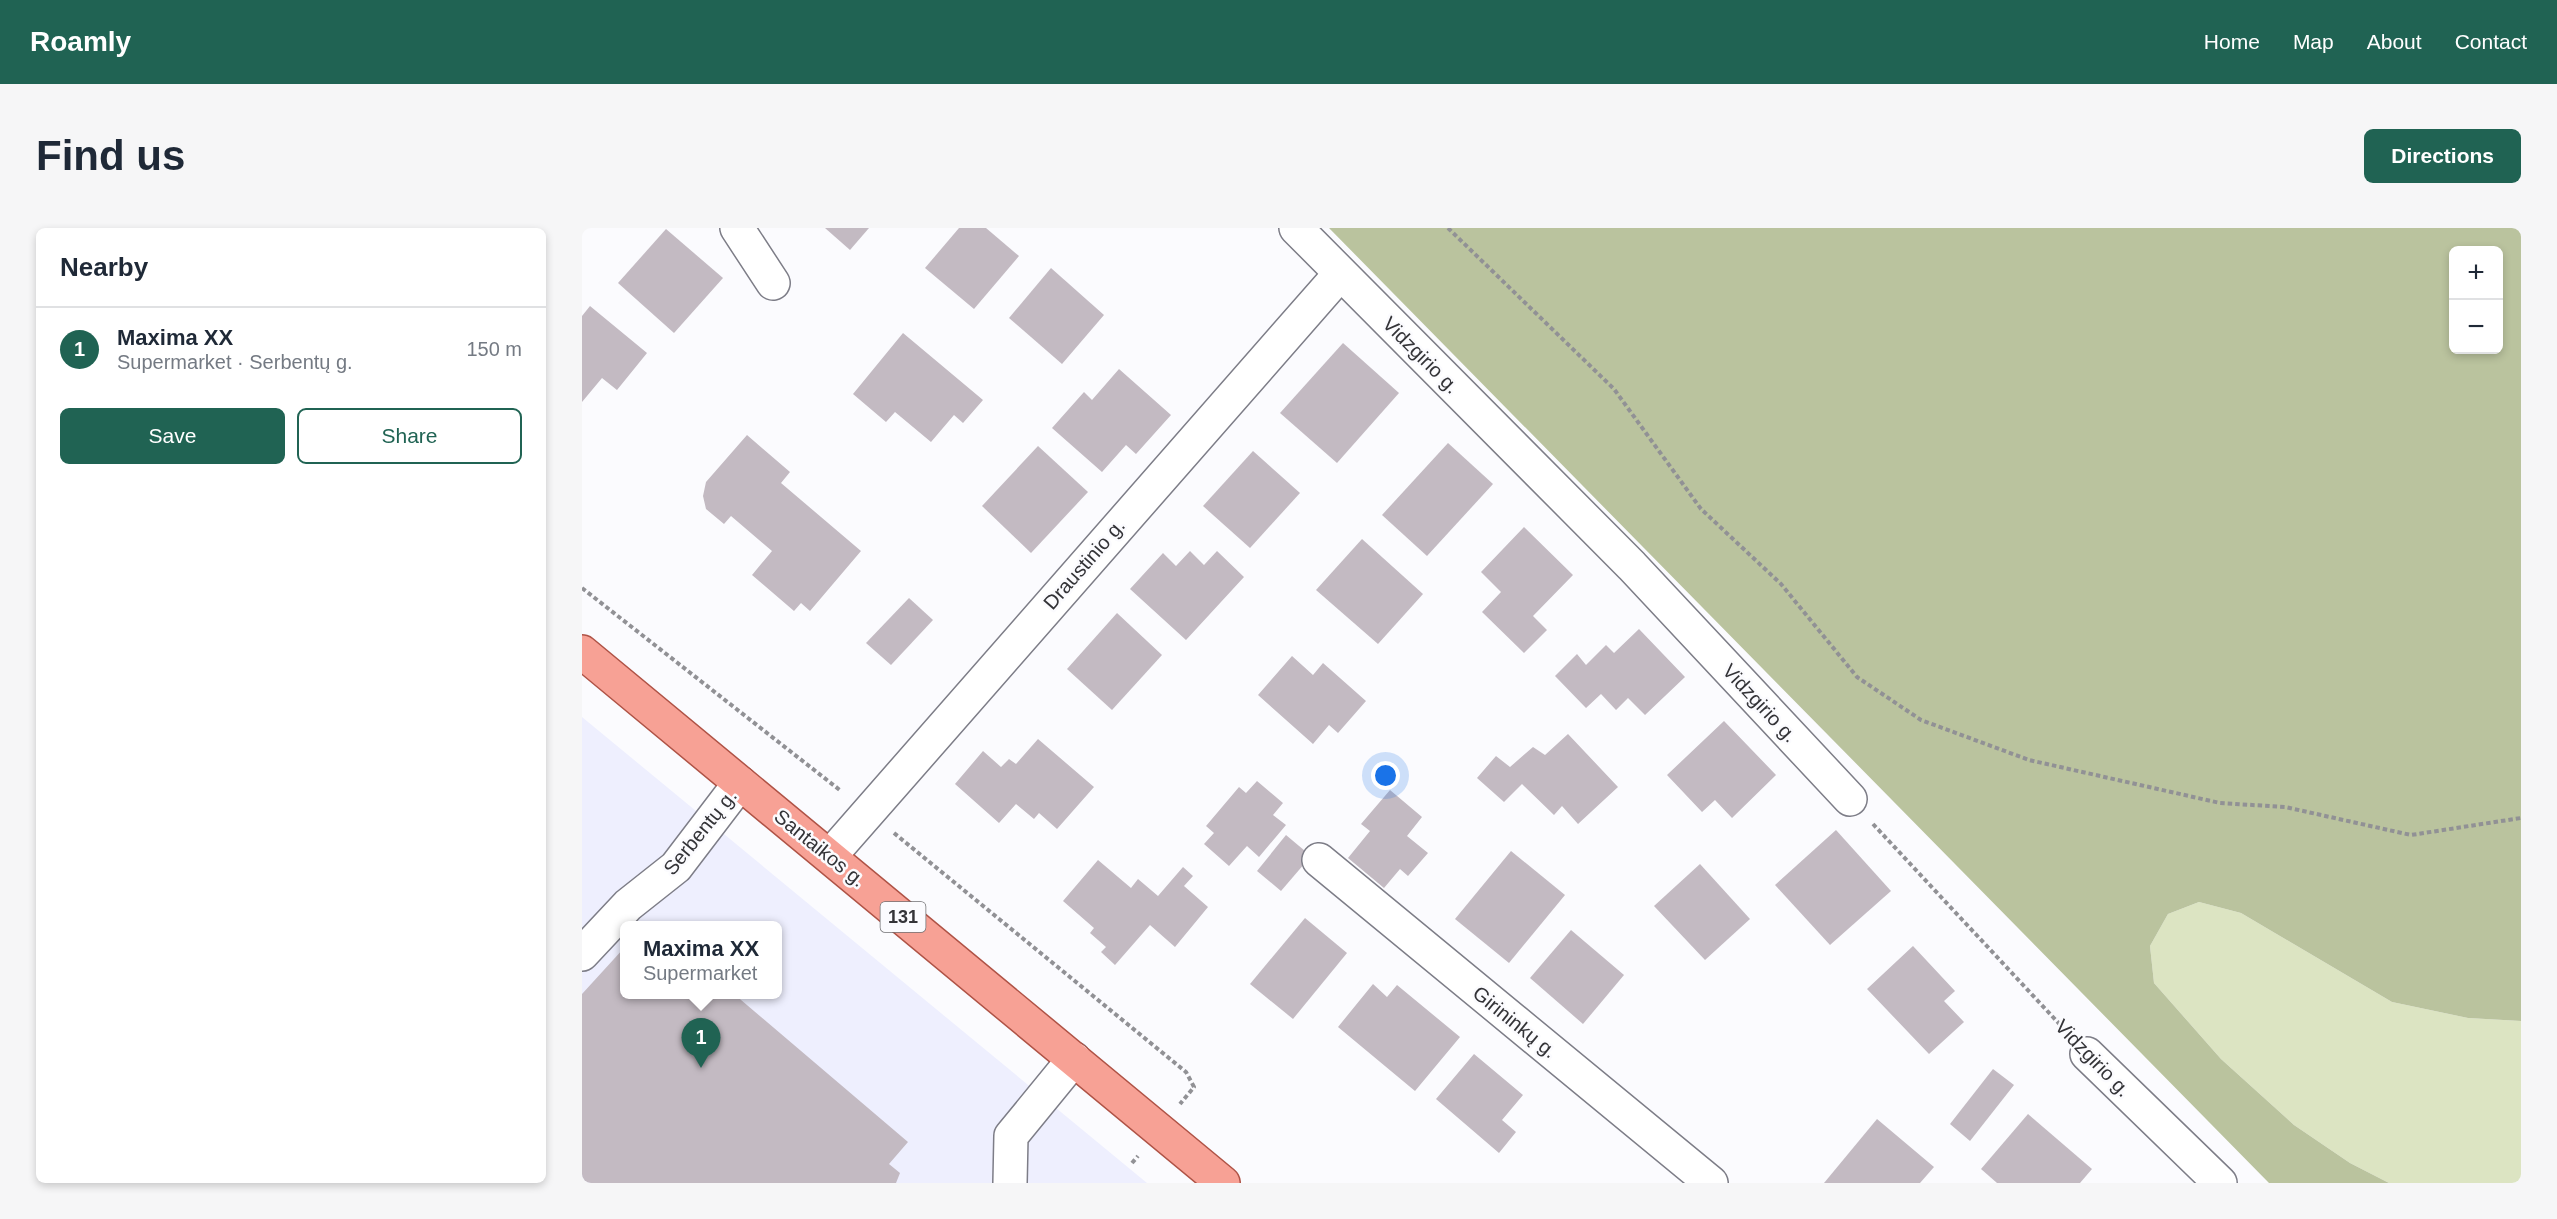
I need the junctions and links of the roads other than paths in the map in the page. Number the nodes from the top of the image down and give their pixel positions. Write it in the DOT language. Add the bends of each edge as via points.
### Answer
graph roads {
  1 [pos="737,228"];
  2 [pos="1296,228"];
  3 [pos="1340,274"];
  4 [pos="773,283"];
  5 [pos="582,652"];
  6 [pos="740,783"];
  7 [pos="1850,799"];
  8 [pos="830,856"];
  9 [pos="1319,860"];
  10 [pos="582,954"];
  11 [pos="2087,1054"];
  12 [pos="1074,1059"];
  13 [pos="1010,1183"];
  14 [pos="1223,1183"];
  15 [pos="1711,1183"];
  16 [pos="2220,1183"];
  1 -- 4 [label="street"];
  2 -- 3 [label="street, Vidzgirio g."];
  3 -- 7 [label="street, Vidzgirio g." via="1632,566"];
  3 -- 8 [label="street, Draustinio g."];
  5 -- 6 [label="main road, Santaikos g. / 131"];
  6 -- 8 [label="main road, Santaikos g. / 131"];
  6 -- 10 [label="street, Serbentų g." via="676,867 628,905"];
  8 -- 12 [label="main road, Santaikos g. / 131"];
  9 -- 15 [label="street, Girininkų g."];
  11 -- 16 [label="street, Vidzgirio g."];
  12 -- 13 [label="street" via="1011,1136"];
  12 -- 14 [label="main road, Santaikos g. / 131"];
}
